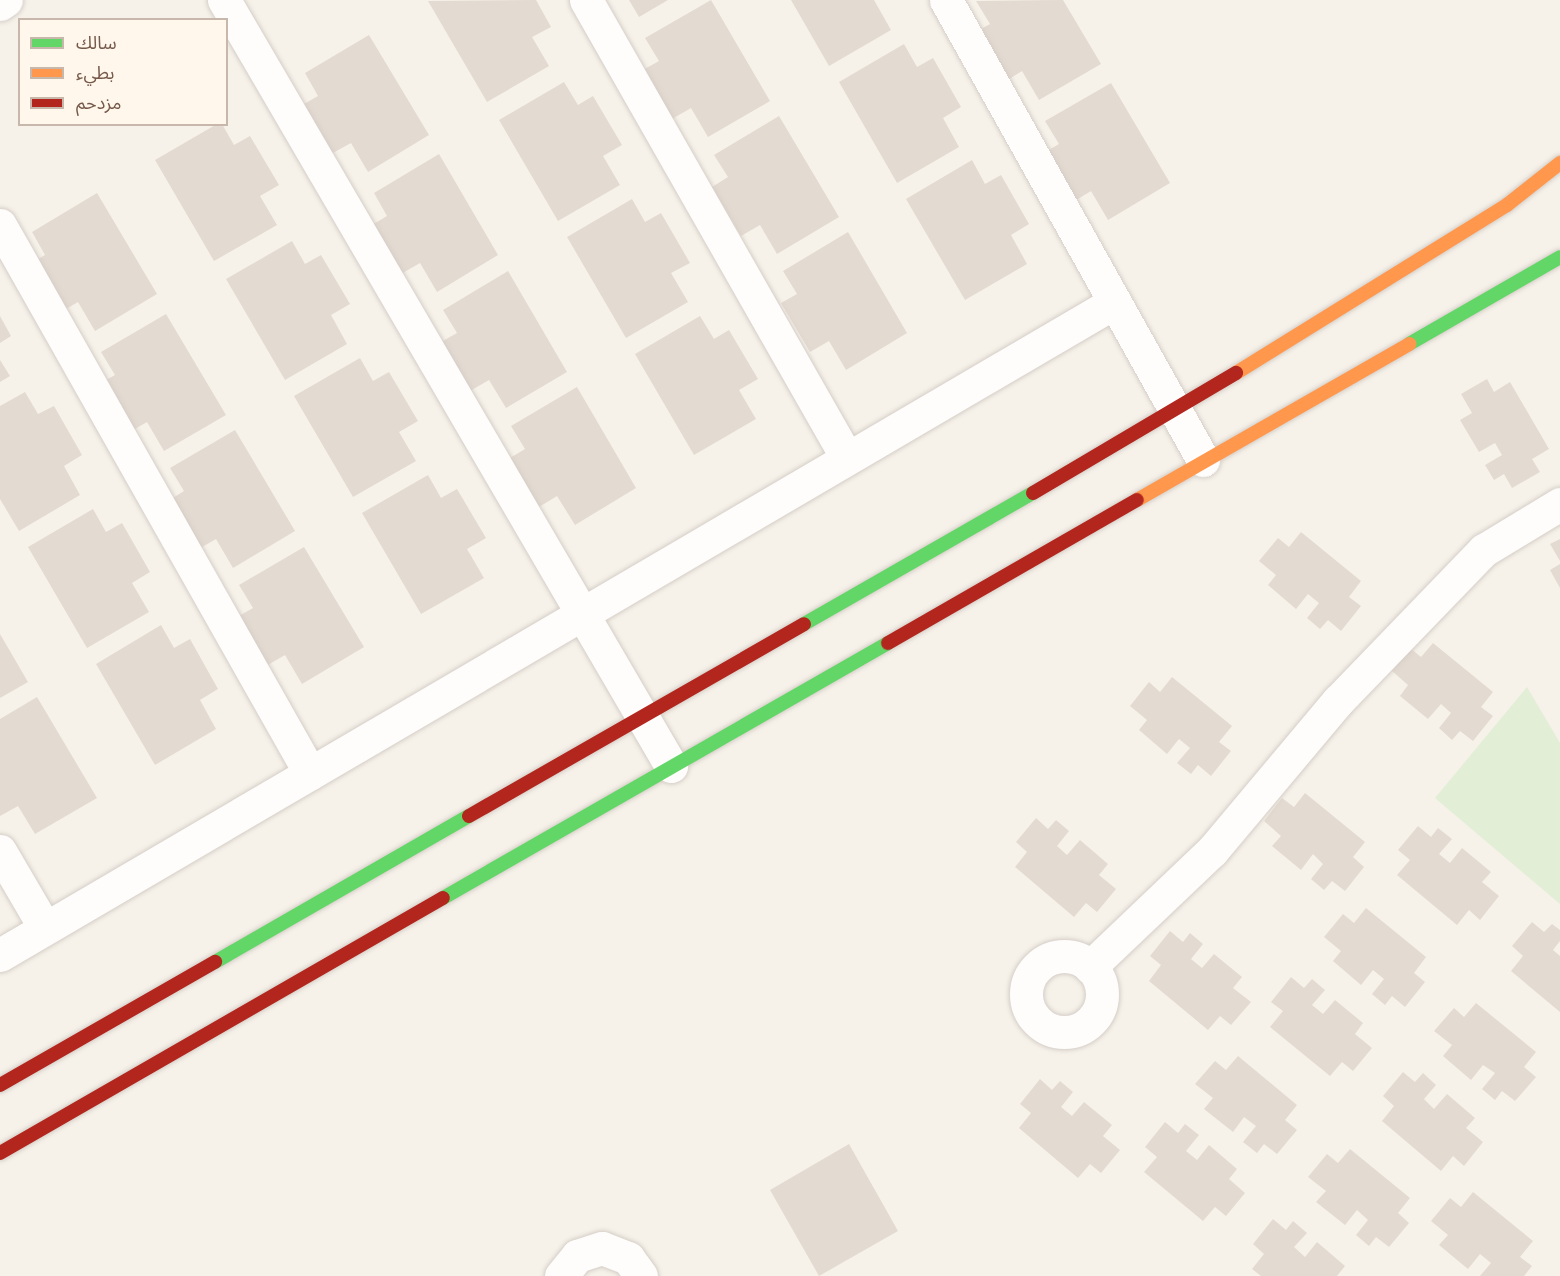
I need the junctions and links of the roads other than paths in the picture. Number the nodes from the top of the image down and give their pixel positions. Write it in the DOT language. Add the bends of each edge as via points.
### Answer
graph roads {
  1 [pos="6,0"];
  2 [pos="224,0"];
  3 [pos="586,0"];
  4 [pos="946,0"];
  5 [pos="0,4"];
  6 [pos="1560,163"];
  7 [pos="0,225"];
  8 [pos="1560,257"];
  9 [pos="1115,302"];
  10 [pos="1176,411"];
  11 [pos="847,458"];
  12 [pos="1203,460"];
  13 [pos="1560,504"];
  14 [pos="582,614"];
  15 [pos="642,717"];
  16 [pos="671,766"];
  17 [pos="310,773"];
  18 [pos="0,851"];
  19 [pos="45,928"];
  20 [pos="0,955"];
  21 [pos="1090,967"];
  22 [pos="0,1085"];
  23 [pos="0,1153"];
  24 [pos="561,1276"];
  25 [pos="641,1276"];
  1 -- 5 [label="street"];
  2 -- 14 [label="street"];
  3 -- 11 [label="street"];
  4 -- 9 [label="street"];
  6 -- 10 [label="street" via="1508,205"];
  7 -- 17 [label="street"];
  8 -- 12 [label="street"];
  9 -- 10 [label="street"];
  9 -- 11 [label="street"];
  10 -- 12 [label="street"];
  10 -- 15 [label="street"];
  11 -- 14 [label="street"];
  12 -- 16 [label="street"];
  13 -- 21 [label="street" via="1484,550 1338,701 1212,851"];
  14 -- 15 [label="street"];
  14 -- 17 [label="street"];
  15 -- 16 [label="street"];
  15 -- 22 [label="street"];
  16 -- 23 [label="street"];
  17 -- 19 [label="street"];
  18 -- 19 [label="street"];
  19 -- 20 [label="street"];
  24 -- 25 [label="street" via="577,1256 602,1248 628,1258"];
}
